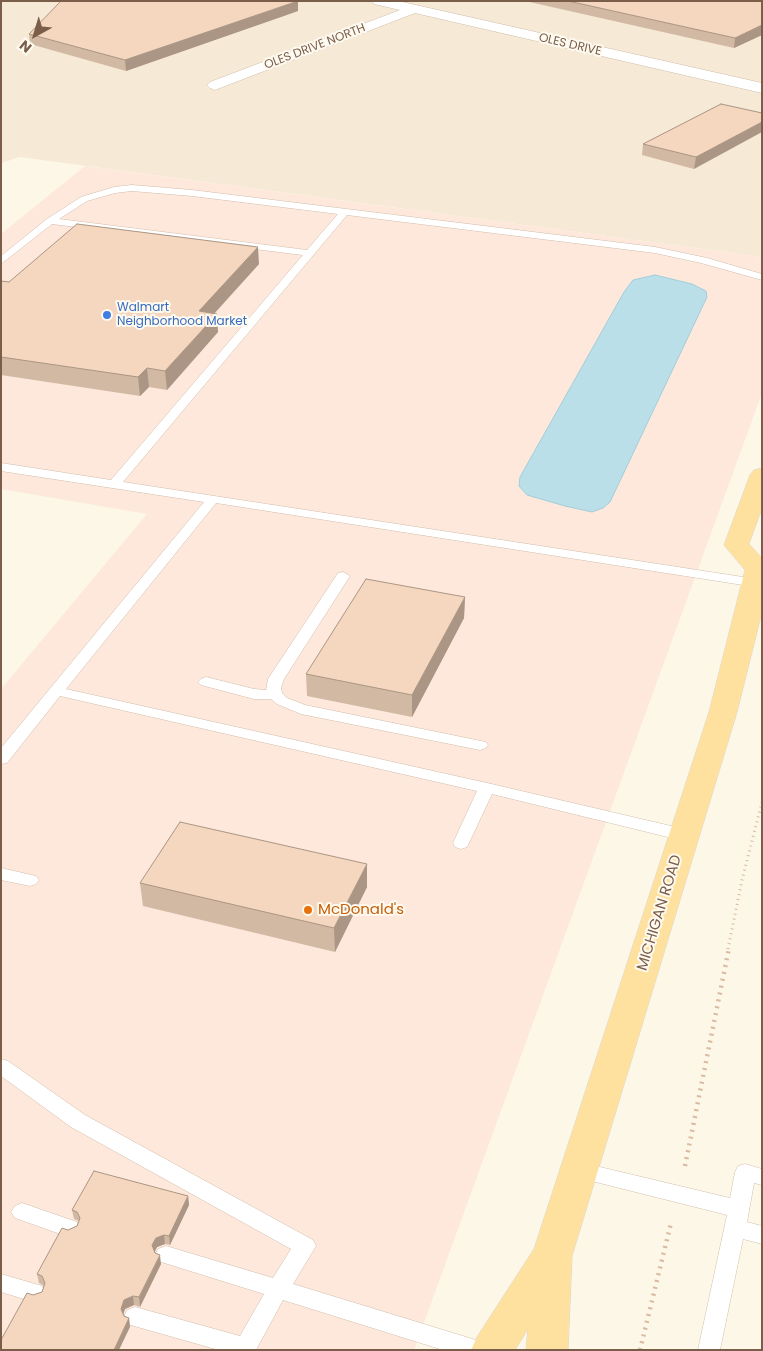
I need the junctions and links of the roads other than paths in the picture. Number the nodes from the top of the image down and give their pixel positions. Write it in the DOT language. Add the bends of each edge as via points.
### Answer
graph roads {
  1 [pos="379,1"];
  2 [pos="414,9"];
  3 [pos="215,85"];
  4 [pos="762,88"];
  5 [pos="344,213"];
  6 [pos="50,221"];
  7 [pos="310,253"];
  8 [pos="1,261"];
  9 [pos="762,276"];
  10 [pos="1,467"];
  11 [pos="762,475"];
  12 [pos="114,484"];
  13 [pos="213,500"];
  14 [pos="759,573"];
  15 [pos="343,576"];
  16 [pos="206,682"];
  17 [pos="56,692"];
  18 [pos="275,695"];
  19 [pos="480,745"];
  20 [pos="1,759"];
  21 [pos="487,788"];
  22 [pos="684,835"];
  23 [pos="461,843"];
  24 [pos="1,874"];
  25 [pos="30,880"];
  26 [pos="1,1066"];
  27 [pos="579,1170"];
  28 [pos="762,1177"];
  29 [pos="22,1212"];
  30 [pos="737,1218"];
  31 [pos="68,1228"];
  32 [pos="762,1235"];
  33 [pos="166,1255"];
  34 [pos="552,1256"];
  35 [pos="1,1283"];
  36 [pos="278,1289"];
  37 [pos="34,1293"];
  38 [pos="135,1317"];
  39 [pos="244,1348"];
  40 [pos="551,1349"];
  41 [pos="476,1350"];
  42 [pos="492,1350"];
  43 [pos="709,1350"];
  1 -- 2 [label="street, OLES DRIVE"];
  2 -- 3 [label="street, OLES DRIVE NORTH"];
  2 -- 4 [label="street, OLES DRIVE"];
  5 -- 6 [label="lane" via="132,188 84,199"];
  5 -- 7 [label="lane"];
  5 -- 9 [label="lane" via="655,250"];
  6 -- 7 [label="lane"];
  6 -- 8 [label="lane"];
  7 -- 12 [label="lane"];
  10 -- 12 [label="lane"];
  11 -- 14 [label="main road" via="736,546"];
  12 -- 13 [label="lane"];
  13 -- 14 [label="lane"];
  13 -- 17 [label="lane"];
  14 -- 22 [label="main road, MICHIGAN ROAD" via="723,712"];
  15 -- 18 [label="lane" via="276,679"];
  16 -- 18 [label="lane" via="254,694"];
  17 -- 20 [label="lane"];
  17 -- 21 [label="lane"];
  18 -- 19 [label="lane" via="301,709"];
  21 -- 22 [label="lane"];
  21 -- 23 [label="lane"];
  22 -- 27 [label="main road, MICHIGAN ROAD"];
  24 -- 25 [label="lane"];
  26 -- 36 [label="lane" via="78,1121 305,1246"];
  27 -- 30 [label="lane" via="678,1194"];
  27 -- 34 [label="main road, MICHIGAN ROAD"];
  28 -- 30 [label="lane" via="745,1172"];
  29 -- 31 [label="lane"];
  30 -- 32 [label="lane"];
  30 -- 43 [label="lane"];
  33 -- 36 [label="lane"];
  34 -- 40 [label="main road, MICHIGAN ROAD"];
  34 -- 42 [label="main road, MICHIGAN ROAD"];
  35 -- 37 [label="lane"];
  36 -- 39 [label="lane"];
  36 -- 41 [label="lane"];
  38 -- 39 [label="lane"];
}
